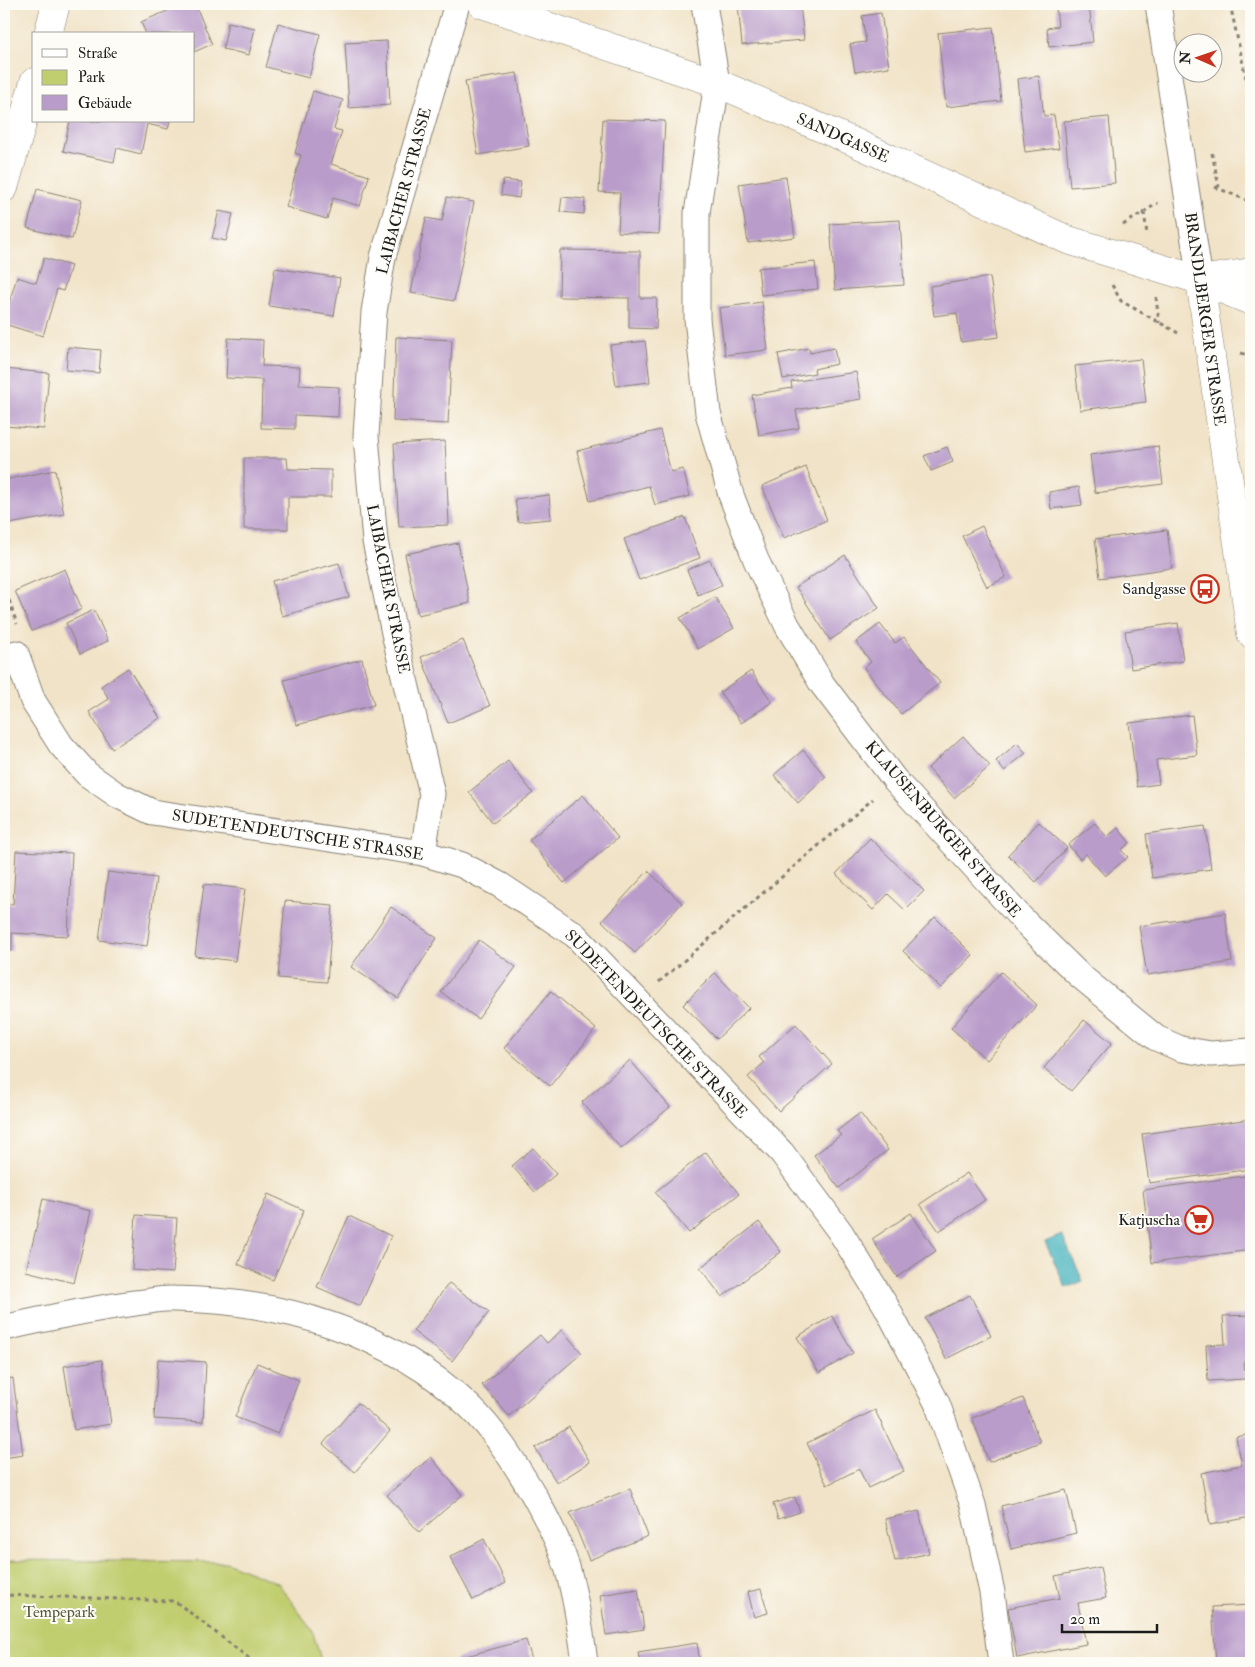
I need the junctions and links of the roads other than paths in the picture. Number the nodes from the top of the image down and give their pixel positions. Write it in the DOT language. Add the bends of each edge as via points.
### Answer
graph roads {
  1 [pos="56,4"];
  2 [pos="457,4"];
  3 [pos="482,4"];
  4 [pos="704,4"];
  5 [pos="1158,4"];
  6 [pos="49,32"];
  7 [pos="717,83"];
  8 [pos="32,87"];
  9 [pos="11,137"];
  10 [pos="4,188"];
  11 [pos="1251,272"];
  12 [pos="1200,280"];
  13 [pos="1251,302"];
  14 [pos="1251,634"];
  15 [pos="16,653"];
  16 [pos="423,853"];
  17 [pos="1251,1051"];
  18 [pos="4,1328"];
  19 [pos="585,1663"];
  20 [pos="1001,1663"];
  1 -- 6 [label="street"];
  2 -- 16 [label="street, LAIBACHER STRASSE" via="384,257 373,321 366,436 375,542 432,794"];
  3 -- 7 [label="street, SANDGASSE"];
  4 -- 7 [label="street, KLAUSENBURGER STRASSE"];
  5 -- 12 [label="street, BRANDLBERGER STRASSE"];
  7 -- 12 [label="street, SANDGASSE" via="1068,240"];
  7 -- 17 [label="street, KLAUSENBURGER STRASSE" via="697,212 697,319 708,413 731,495 756,560 787,625 822,684 895,780 1023,920 1079,975 1156,1038 1182,1049 1211,1054"];
  8 -- 9 [label="street"];
  9 -- 10 [label="street"];
  11 -- 12 [label="street"];
  12 -- 13 [label="street, SANDGASSE"];
  12 -- 14 [label="street, BRANDLBERGER STRASSE"];
  15 -- 16 [label="street, SUDETENDEUTSCHE STRASSE" via="33,701 61,745 87,774 117,795 152,812"];
  16 -- 20 [label="street, SUDETENDEUTSCHE STRASSE" via="462,865 485,877 575,935 782,1153 841,1233 886,1306 937,1403 973,1505 992,1592"];
  18 -- 19 [label="street" via="98,1308 172,1298 244,1303 320,1321 369,1339 419,1366 476,1414 511,1456 542,1511 566,1566"];
}
